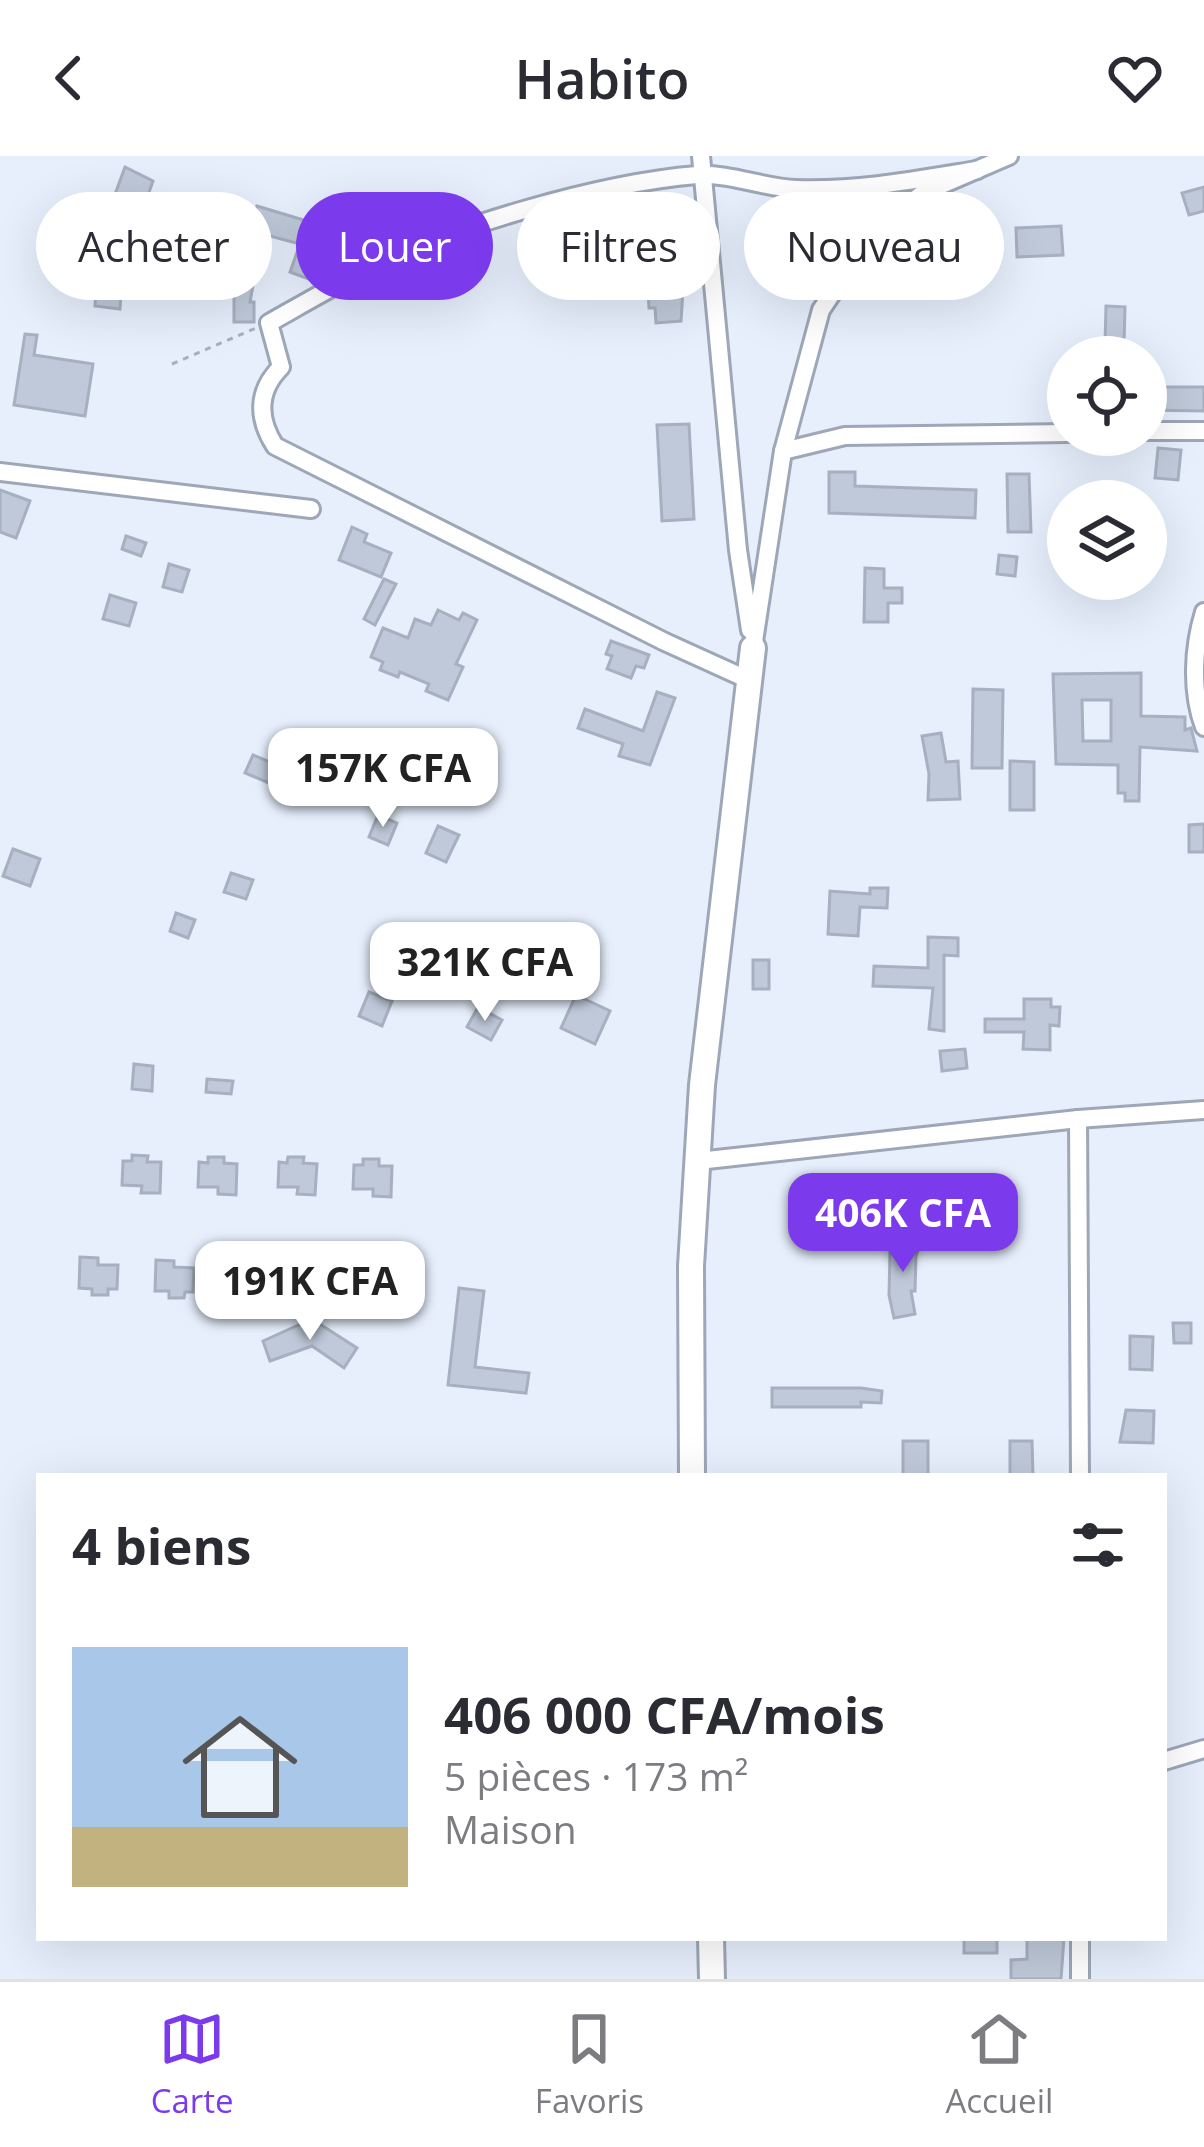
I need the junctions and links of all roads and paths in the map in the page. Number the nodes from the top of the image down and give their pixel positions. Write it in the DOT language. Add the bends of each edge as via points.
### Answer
graph roads {
  1 [pos="1009,156"];
  2 [pos="701,165"];
  3 [pos="977,170"];
  4 [pos="269,323"];
  5 [pos="172,364"];
  6 [pos="1204,430"];
  7 [pos="1167,431"];
  8 [pos="1047,433"];
  9 [pos="784,451"];
  10 [pos="0,472"];
  11 [pos="311,509"];
  12 [pos="1204,612"];
  13 [pos="753,648"];
  14 [pos="751,681"];
  15 [pos="1204,727"];
  16 [pos="1204,1110"];
  17 [pos="1078,1119"];
  18 [pos="698,1161"];
  19 [pos="692,1473"];
  20 [pos="1080,1473"];
  21 [pos="1204,1749"];
  22 [pos="1167,1760"];
  23 [pos="711,1941"];
  24 [pos="1079,1941"];
  25 [pos="712,1979"];
  26 [pos="1081,1979"];
  1 -- 3 [label="street"];
  2 -- 3 [label="street" via="790,188 864,189"];
  2 -- 4 [label="street" via="469,228 367,269"];
  2 -- 13 [label="street"];
  3 -- 9 [label="street" via="923,193 862,249 820,310"];
  4 -- 5 [label="path"];
  4 -- 14 [label="street" via="281,367 261,400 275,446"];
  6 -- 7 [label="street"];
  8 -- 9 [label="street" via="845,436"];
  9 -- 13 [label="street"];
  10 -- 11 [label="street"];
  12 -- 15 [label="street" via="1195,661"];
  13 -- 14 [label="highway"];
  14 -- 18 [label="highway"];
  16 -- 17 [label="street"];
  17 -- 18 [label="street"];
  17 -- 20 [label="street"];
  18 -- 19 [label="highway"];
  21 -- 22 [label="street"];
  23 -- 25 [label="highway"];
  24 -- 26 [label="street"];
}
